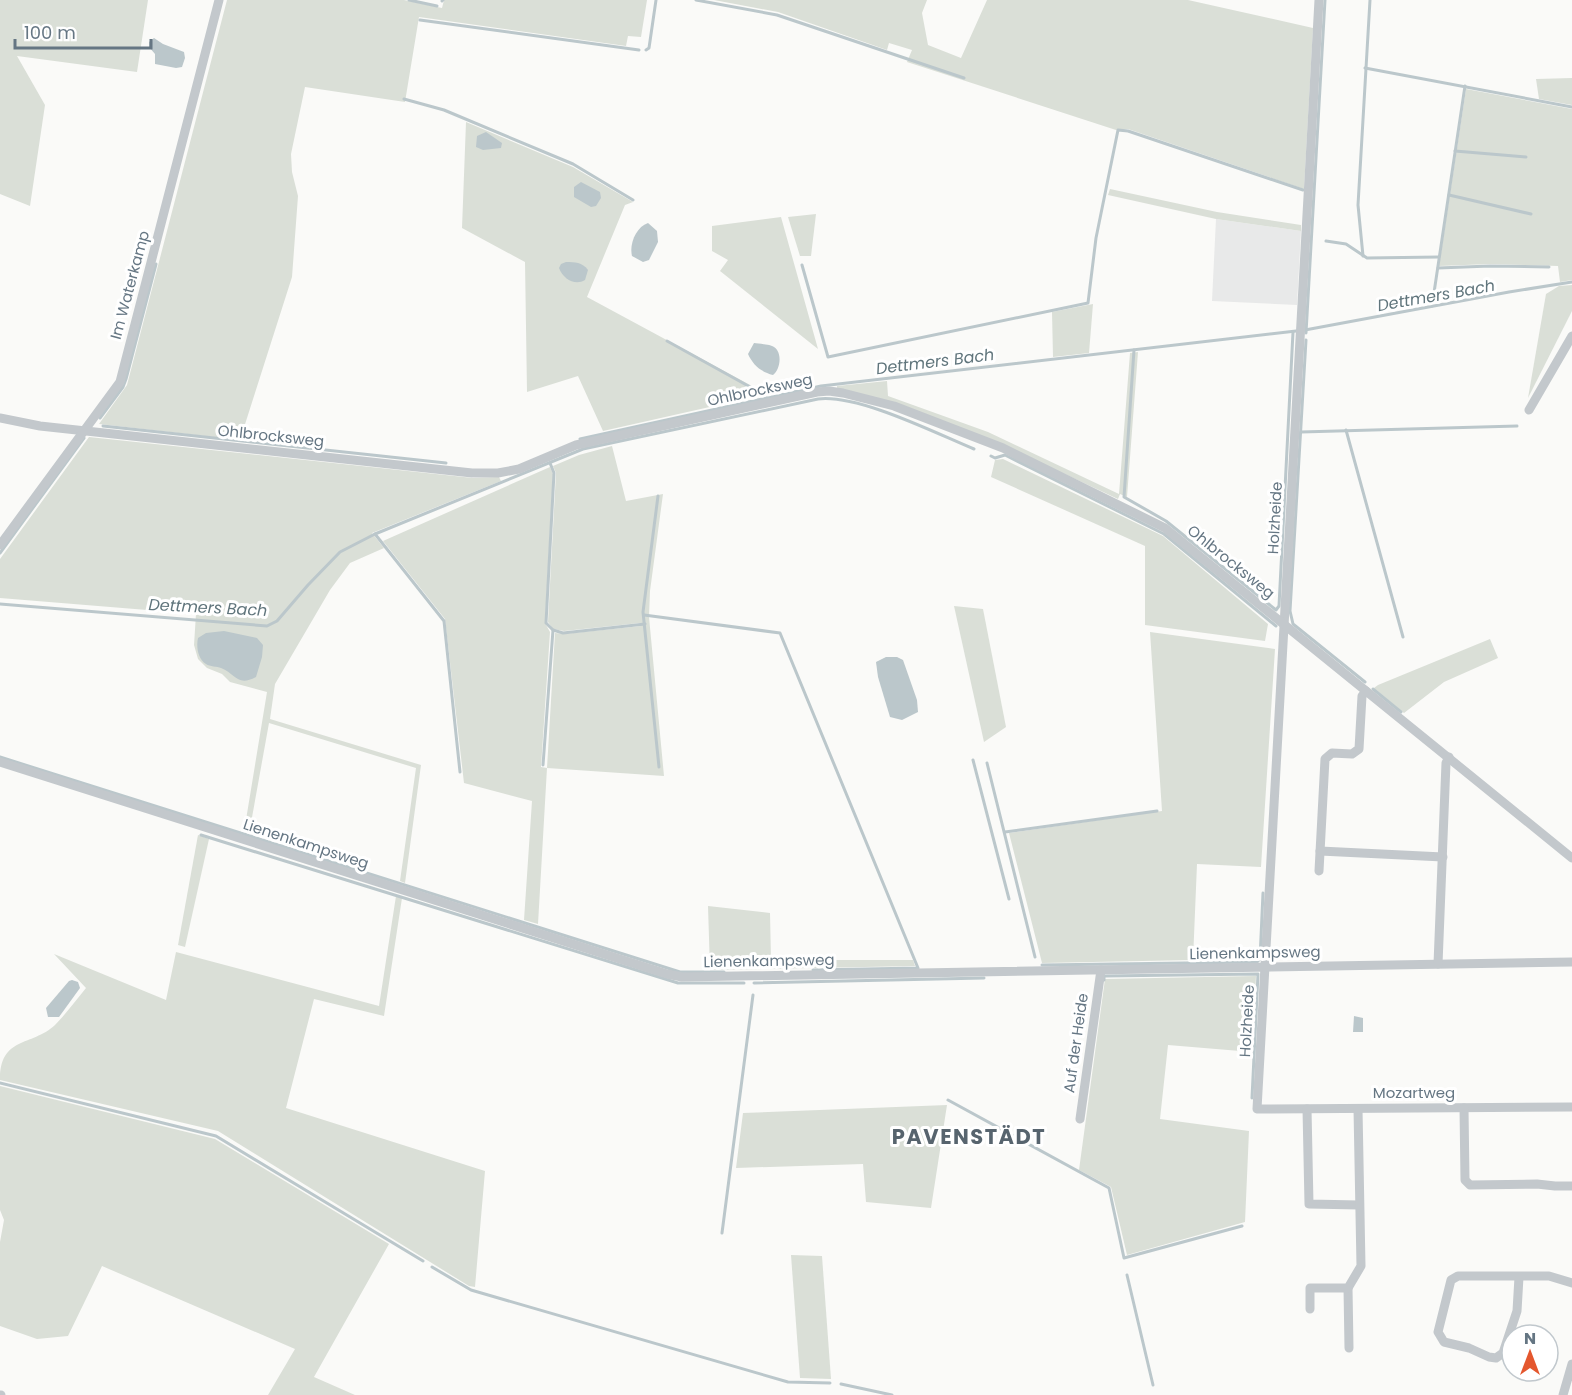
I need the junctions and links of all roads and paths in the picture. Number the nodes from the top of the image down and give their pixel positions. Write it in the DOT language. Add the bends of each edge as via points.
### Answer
graph roads {
  1 [pos="219,0"];
  2 [pos="1319,0"];
  3 [pos="1572,336"];
  4 [pos="1529,410"];
  5 [pos="0,418"];
  6 [pos="85,431"];
  7 [pos="0,545"];
  8 [pos="1284,624"];
  9 [pos="1366,691"];
  10 [pos="1449,757"];
  11 [pos="0,762"];
  12 [pos="1320,851"];
  13 [pos="1443,857"];
  14 [pos="1572,858"];
  15 [pos="1319,871"];
  16 [pos="1572,962"];
  17 [pos="1438,964"];
  18 [pos="1265,968"];
  19 [pos="1101,970"];
  20 [pos="1572,1107"];
  21 [pos="1358,1108"];
  22 [pos="1464,1108"];
  23 [pos="1257,1109"];
  24 [pos="1306,1109"];
  25 [pos="1080,1119"];
  26 [pos="1572,1186"];
  27 [pos="1359,1205"];
  28 [pos="1519,1277"];
  29 [pos="1572,1283"];
  30 [pos="1348,1288"];
  31 [pos="1310,1309"];
  32 [pos="1349,1348"];
  33 [pos="1572,1364"];
  34 [pos="1563,1395"];
  1 -- 6 [label="street, Im Waterkamp" via="120,382"];
  2 -- 8 [label="street, Holzheide"];
  3 -- 4 [label="street"];
  5 -- 6 [label="street, Ohlbrocksweg"];
  6 -- 7 [label="street, Im Waterkamp"];
  6 -- 8 [label="street, Ohlbrocksweg" via="498,473 519,469 576,445 817,392 843,393 894,406 1004,448 1143,515 1165,528"];
  8 -- 9 [label="street, Ohlbrocksweg"];
  8 -- 18 [label="street, Holzheide"];
  9 -- 10 [label="street, Ohlbrocksweg"];
  9 -- 12 [label="street" via="1362,696 1359,749 1352,754 1332,753 1325,759"];
  10 -- 13 [label="street"];
  10 -- 14 [label="street, Ohlbrocksweg"];
  11 -- 19 [label="street, Lienenkampsweg" via="682,977"];
  12 -- 13 [label="street"];
  12 -- 15 [label="street"];
  13 -- 17 [label="street"];
  16 -- 17 [label="street, Lienenkampsweg"];
  17 -- 18 [label="street, Lienenkampsweg"];
  18 -- 19 [label="street, Lienenkampsweg"];
  18 -- 23 [label="street, Holzheide"];
  19 -- 25 [label="street, Auf der Heide"];
  20 -- 22 [label="street, Mozartweg"];
  21 -- 22 [label="street, Mozartweg"];
  21 -- 24 [label="street, Mozartweg"];
  21 -- 27 [label="street"];
  22 -- 26 [label="street" via="1465,1180 1470,1185"];
  23 -- 24 [label="street, Mozartweg"];
  24 -- 27 [label="street" via="1309,1204"];
  27 -- 30 [label="street" via="1360,1266"];
  28 -- 28 [label="street" via="1458,1276 1451,1281 1438,1332 1444,1342 1489,1357 1503,1353 1517,1311"];
  28 -- 29 [label="street" via="1549,1276"];
  30 -- 31 [label="street" via="1311,1288"];
  30 -- 32 [label="street"];
  33 -- 34 [label="street"];
}
